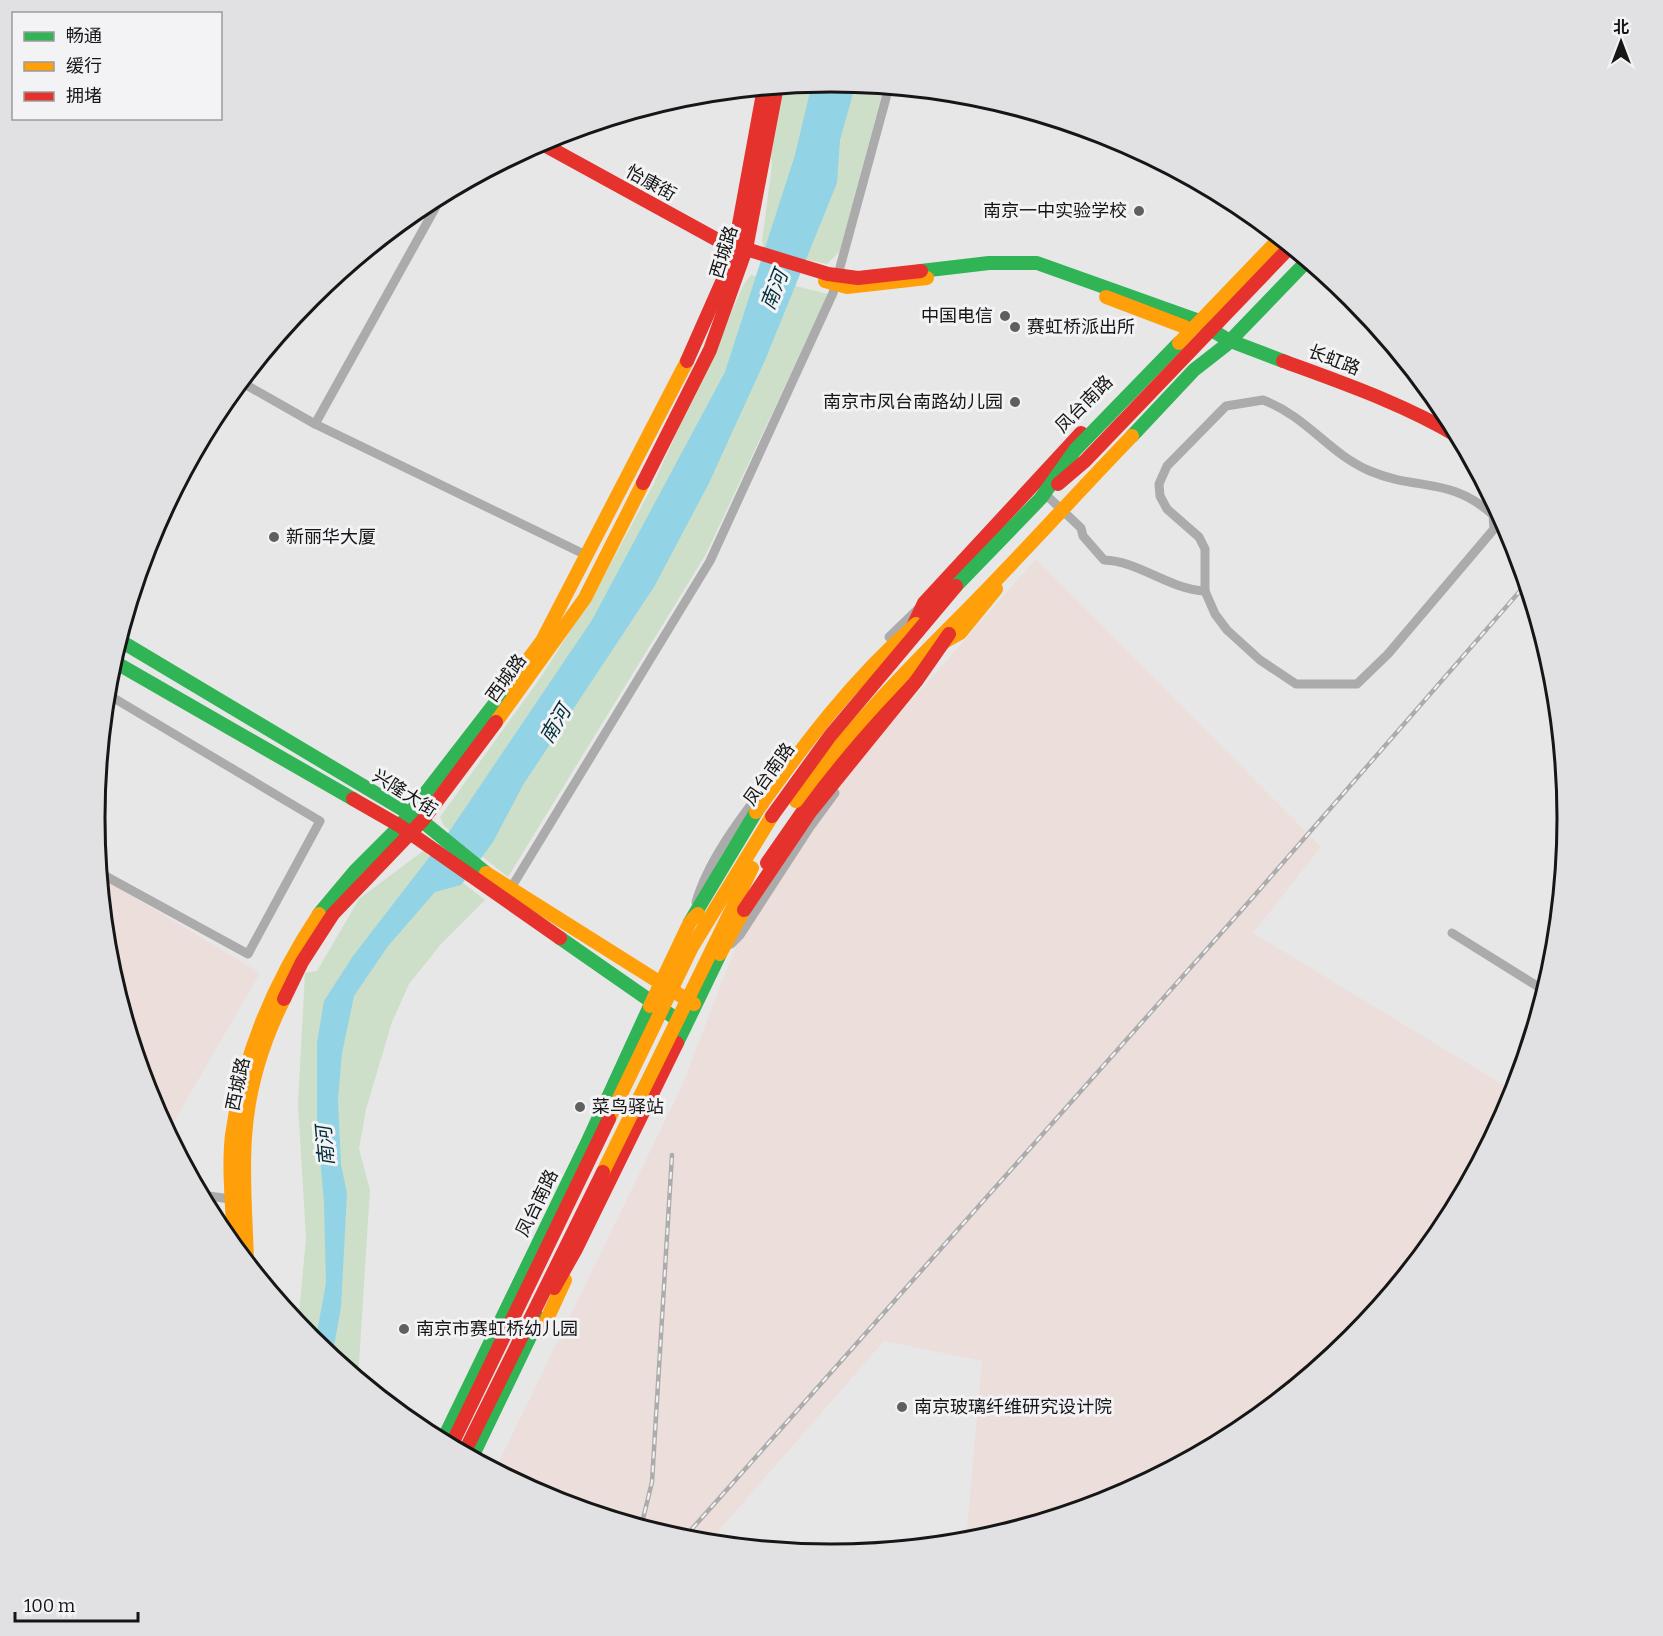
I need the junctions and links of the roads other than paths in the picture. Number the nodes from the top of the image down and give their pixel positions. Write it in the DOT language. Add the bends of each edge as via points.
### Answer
graph roads {
  1 [pos="775,94"];
  2 [pos="887,94"];
  3 [pos="763,95"];
  4 [pos="550,148"];
  5 [pos="434,210"];
  6 [pos="1270,239"];
  7 [pos="1276,243"];
  8 [pos="1286,252"];
  9 [pos="744,254"];
  10 [pos="1293,257"];
  11 [pos="1304,266"];
  12 [pos="1304,266"];
  13 [pos="837,279"];
  14 [pos="1190,323"];
  15 [pos="1228,340"];
  16 [pos="1194,370"];
  17 [pos="248,386"];
  18 [pos="315,424"];
  19 [pos="1445,428"];
  20 [pos="1033,482"];
  21 [pos="1041,498"];
  22 [pos="1065,512"];
  23 [pos="1490,513"];
  24 [pos="1493,519"];
  25 [pos="588,556"];
  26 [pos="1205,591"];
  27 [pos="929,605"];
  28 [pos="959,618"];
  29 [pos="126,645"];
  30 [pos="121,666"];
  31 [pos="115,699"];
  32 [pos="410,824"];
  33 [pos="108,877"];
  34 [pos="482,877"];
  35 [pos="511,888"];
  36 [pos="690,922"];
  37 [pos="1452,933"];
  38 [pos="720,954"];
  39 [pos="661,981"];
  40 [pos="1538,986"];
  41 [pos="652,1000"];
  42 [pos="696,1005"];
  43 [pos="687,1026"];
  44 [pos="211,1196"];
  45 [pos="239,1200"];
  46 [pos="235,1233"];
  47 [pos="245,1246"];
  48 [pos="576,1249"];
  49 [pos="446,1433"];
  50 [pos="455,1439"];
  51 [pos="467,1447"];
  52 [pos="475,1451"];
  53 [pos="483,1455"];
  1 -- 9 [label="main road, 西城路"];
  2 -- 13 [label="street"];
  3 -- 9 [label="main road, 西城路"];
  4 -- 9 [label="main road, 怡康街"];
  5 -- 18 [label="street"];
  6 -- 14 [label="main road, 凤台南路"];
  7 -- 21 [label="main road, 凤台南路, bridge" via="1075,450"];
  8 -- 21 [label="main road, bridge" via="1085,461"];
  9 -- 13 [label="main road, 怡康街"];
  9 -- 25 [label="main road, 西城路"];
  9 -- 32 [label="main road, 西城路" via="710,350 585,598 527,680"];
  10 -- 16 [label="main road, bridge" via="1215,340"];
  11 -- 16 [label="main road, bridge" via="1227,345"];
  12 -- 15 [label="main road"];
  13 -- 14 [label="main road, 长虹路" via="988,262 1037,262"];
  13 -- 35 [label="street" via="710,561"];
  14 -- 15 [label="main road, 长虹路"];
  14 -- 20 [label="main road, 凤台南路"];
  15 -- 19 [label="main road, 长虹路" via="1368,392"];
  15 -- 22 [label="main road"];
  16 -- 28 [label="main road, 凤台南路, bridge"];
  17 -- 18 [label="street"];
  18 -- 25 [label="street"];
  20 -- 22 [label="street"];
  20 -- 27 [label="main road, 凤台南路"];
  21 -- 27 [label="main road, 凤台南路, bridge"];
  22 -- 26 [label="street" via="1104,560 1114,560 1167,583"];
  22 -- 38 [label="main road" via="960,633 932,649 848,747 809,798 724,934"];
  23 -- 26 [label="street" via="1476,500 1440,486 1369,470 1333,448 1285,409 1263,400 1226,406 1167,466 1159,484 1167,509 1194,531 1205,549"];
  24 -- 26 [label="street" via="1494,529 1453,578 1373,670 1349,686 1296,684 1286,679 1227,630"];
  25 -- 32 [label="main road, 西城路" via="542,641"];
  27 -- 36 [label="main road, 凤台南路" via="792,769 750,830 706,906"];
  27 -- 36 [label="main road, bridge" via="887,647 817,731 756,812"];
  27 -- 50 [label="main road, 凤台南路, bridge" via="915,638 796,782 708,918"];
  28 -- 38 [label="main road, bridge" via="917,680 821,796 744,910"];
  28 -- 51 [label="main road, 凤台南路, bridge" via="925,648 844,740 772,834 744,882"];
  29 -- 32 [label="main road, 兴隆大街"];
  30 -- 32 [label="main road, 兴隆大街"];
  31 -- 33 [label="street" via="320,821 248,954"];
  32 -- 34 [label="main road, 兴隆大街"];
  32 -- 45 [label="main road, 西城路" via="359,876 302,962 274,1022 250,1099"];
  34 -- 35 [label="main road, 兴隆大街"];
  34 -- 41 [label="main road, 兴隆大街"];
  35 -- 39 [label="main road, 兴隆大街"];
  36 -- 39 [label="main road, 凤台南路"];
  37 -- 40 [label="street"];
  38 -- 42 [label="main road"];
  39 -- 41 [label="main road, 凤台南路"];
  39 -- 42 [label="main road, 兴隆大街"];
  41 -- 43 [label="main road, 兴隆大街"];
  41 -- 49 [label="main road, 凤台南路"];
  42 -- 43 [label="main road"];
  43 -- 48 [label="main road"];
  44 -- 45 [label="street"];
  45 -- 46 [label="main road, 西城路"];
  45 -- 47 [label="main road, 西城路"];
  48 -- 52 [label="main road"];
  48 -- 53 [label="main road" via="565,1281"];
}
